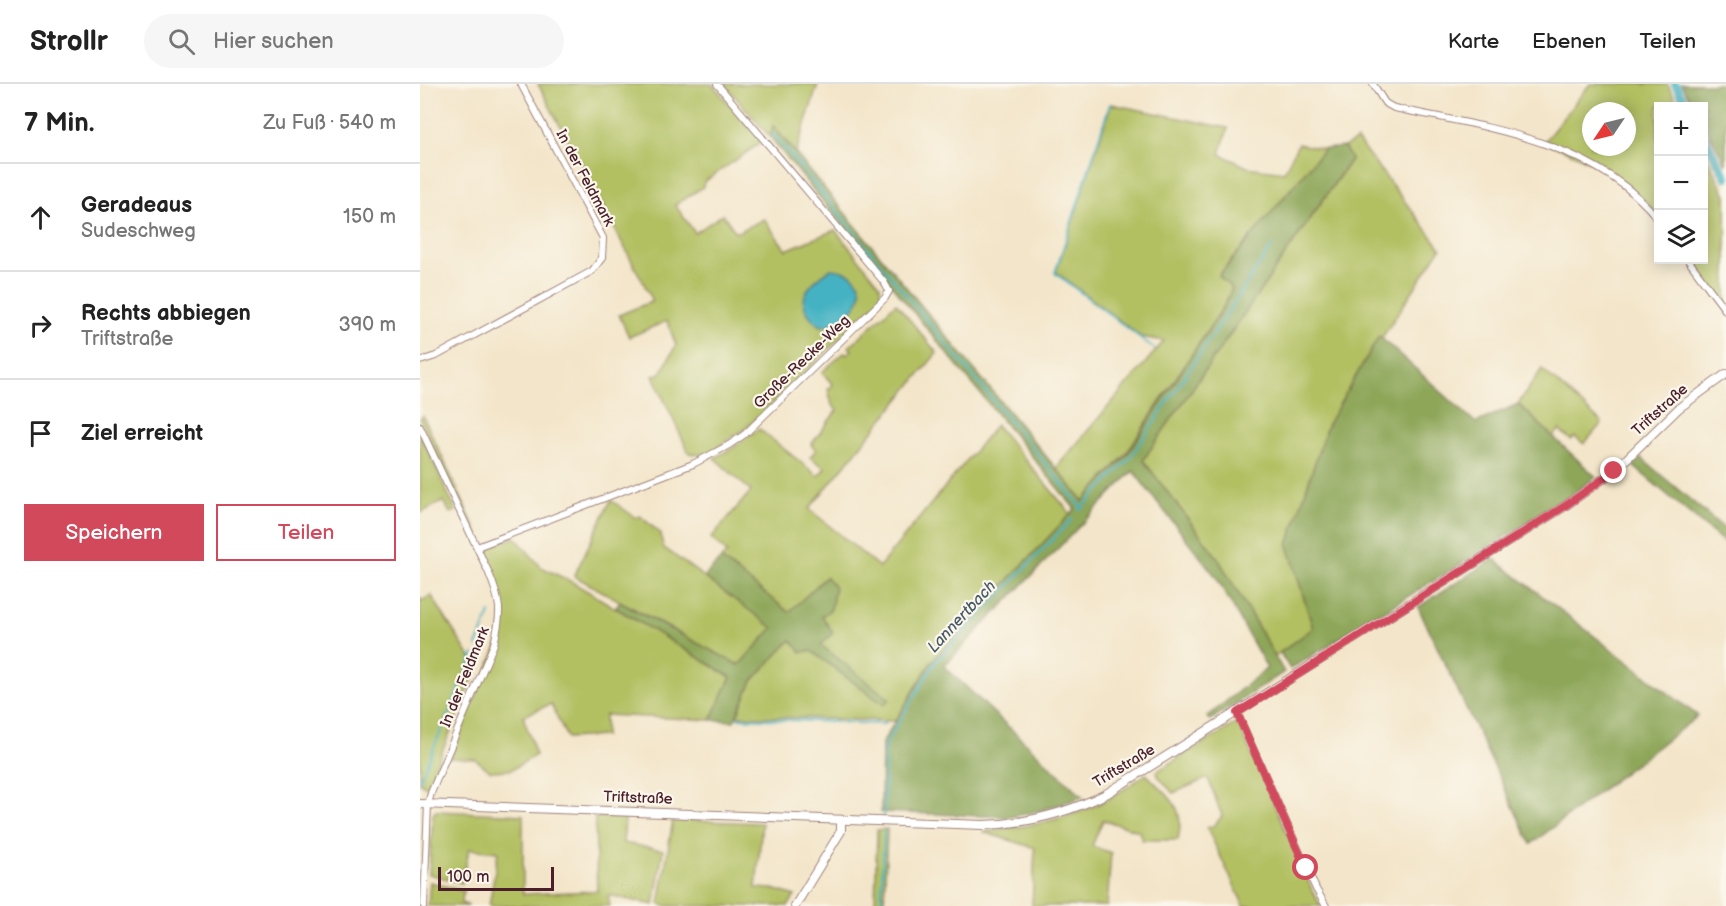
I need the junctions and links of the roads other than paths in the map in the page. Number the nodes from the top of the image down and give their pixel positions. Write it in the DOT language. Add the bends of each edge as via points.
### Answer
graph roads {
  1 [pos="521,84"];
  2 [pos="717,84"];
  3 [pos="1374,84"];
  4 [pos="1654,214"];
  5 [pos="1691,264"];
  6 [pos="1726,311"];
  7 [pos="420,361"];
  8 [pos="1726,374"];
  9 [pos="420,427"];
  10 [pos="477,547"];
  11 [pos="1237,713"];
  12 [pos="424,804"];
  13 [pos="842,820"];
  14 [pos="424,906"];
  15 [pos="795,906"];
  16 [pos="1326,906"];
  1 -- 7 [label="street, In der Feldmark" via="603,238 602,258 592,272"];
  2 -- 10 [label="street, Große-Recke-Weg" via="890,291 729,446 693,464"];
  3 -- 4 [label="street" via="1385,103 1394,108 1504,131 1578,158 1614,178"];
  5 -- 6 [label="street"];
  8 -- 11 [label="street, Triftstraße" via="1679,408 1614,471 1565,506"];
  9 -- 10 [label="street, In der Feldmark"];
  10 -- 12 [label="street, In der Feldmark" via="496,589 501,617 494,644"];
  11 -- 13 [label="street, Triftstraße" via="1106,794 1045,817 983,825"];
  11 -- 16 [label="street"];
  12 -- 13 [label="street, Triftstraße"];
  12 -- 14 [label="street, In der Feldmark"];
  13 -- 15 [label="street" via="841,831"];
}
